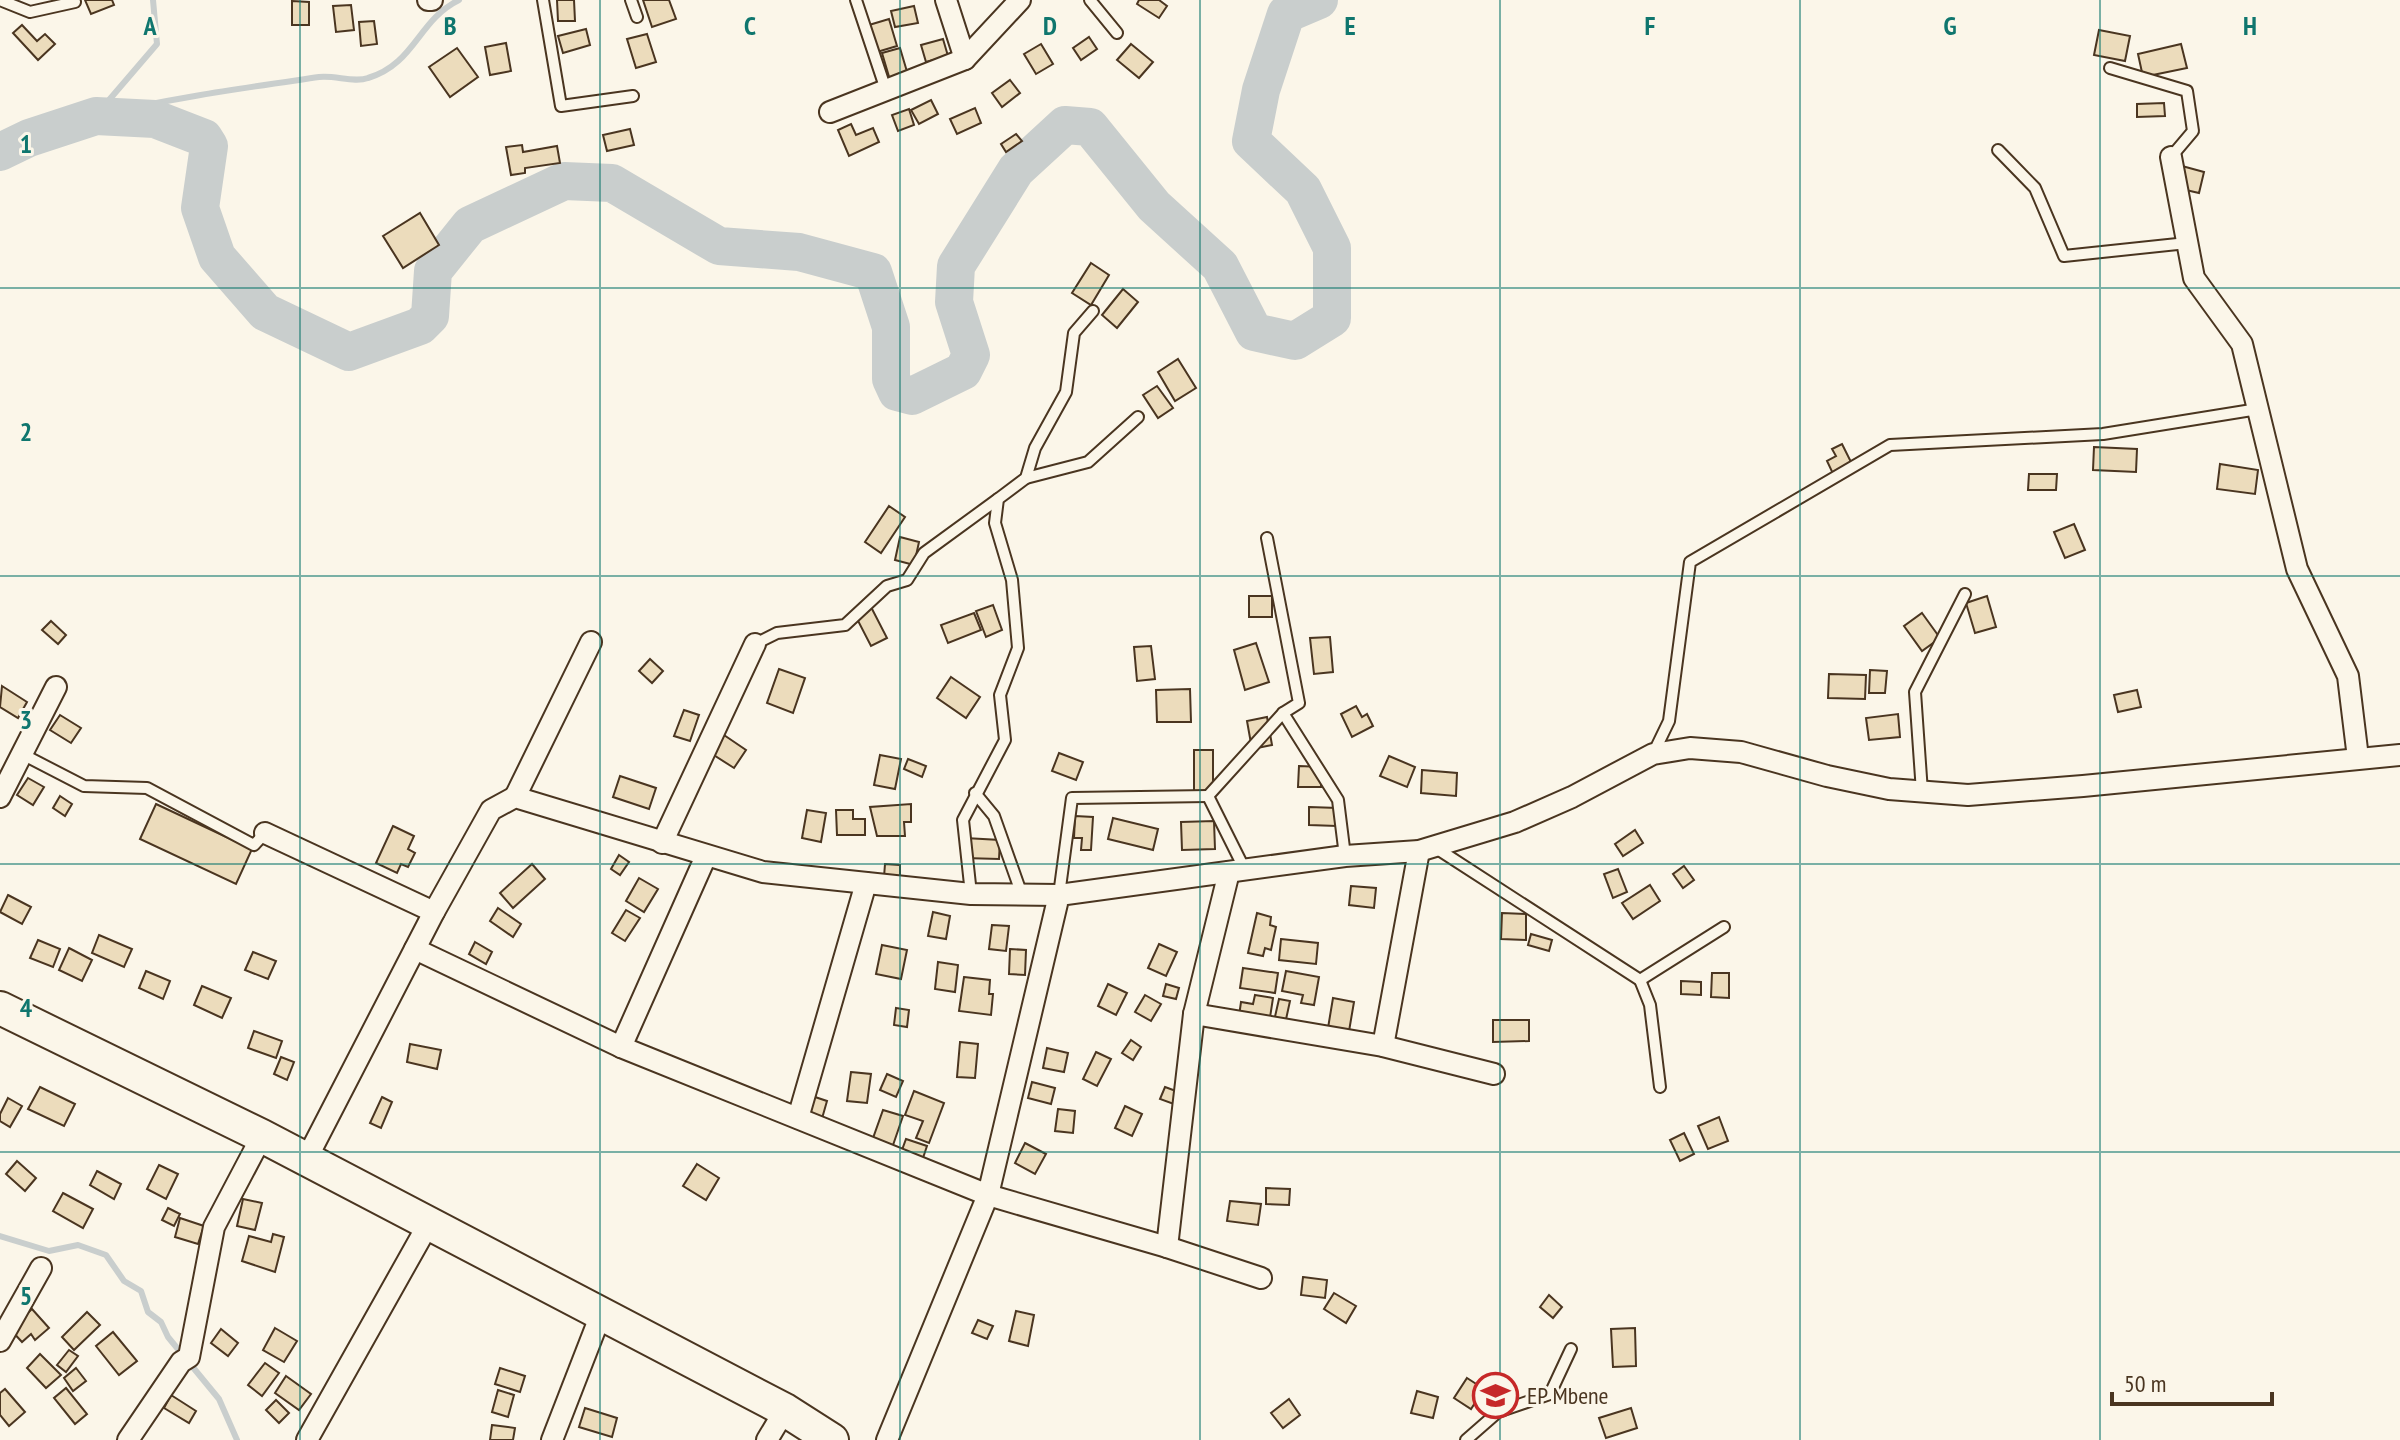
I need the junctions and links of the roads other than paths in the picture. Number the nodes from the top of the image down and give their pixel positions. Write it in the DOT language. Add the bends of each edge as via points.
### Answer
graph roads {
  1 [pos="0,0"];
  2 [pos="74,0"];
  3 [pos="543,0"];
  4 [pos="631,0"];
  5 [pos="856,0"];
  6 [pos="946,0"];
  7 [pos="1020,0"];
  8 [pos="1090,0"];
  9 [pos="637,17"];
  10 [pos="1117,33"];
  11 [pos="965,59"];
  12 [pos="2110,68"];
  13 [pos="886,90"];
  14 [pos="633,96"];
  15 [pos="830,112"];
  16 [pos="1998,150"];
  17 [pos="2171,157"];
  18 [pos="2187,243"];
  19 [pos="1093,311"];
  20 [pos="2258,409"];
  21 [pos="1138,417"];
  22 [pos="1026,478"];
  23 [pos="998,499"];
  24 [pos="1267,538"];
  25 [pos="1965,594"];
  26 [pos="591,642"];
  27 [pos="755,644"];
  28 [pos="56,687"];
  29 [pos="1283,713"];
  30 [pos="22,754"];
  31 [pos="1653,754"];
  32 [pos="2400,755"];
  33 [pos="2358,758"];
  34 [pos="1922,792"];
  35 [pos="975,793"];
  36 [pos="1208,796"];
  37 [pos="0,797"];
  38 [pos="515,797"];
  39 [pos="265,833"];
  40 [pos="662,843"];
  41 [pos="1426,849"];
  42 [pos="706,856"];
  43 [pos="1345,856"];
  44 [pos="1237,871"];
  45 [pos="866,883"];
  46 [pos="971,894"];
  47 [pos="1022,895"];
  48 [pos="1059,895"];
  49 [pos="434,912"];
  50 [pos="1724,927"];
  51 [pos="415,949"];
  52 [pos="1640,980"];
  53 [pos="0,1008"];
  54 [pos="1194,1014"];
  55 [pos="1383,1046"];
  56 [pos="621,1047"];
  57 [pos="1494,1074"];
  58 [pos="1660,1087"];
  59 [pos="798,1118"];
  60 [pos="262,1136"];
  61 [pos="306,1160"];
  62 [pos="988,1195"];
  63 [pos="429,1223"];
  64 [pos="1167,1247"];
  65 [pos="41,1268"];
  66 [pos="1261,1278"];
  67 [pos="601,1314"];
  68 [pos="0,1341"];
  69 [pos="1571,1349"];
  70 [pos="785,1410"];
  71 [pos="128,1440"];
  72 [pos="307,1440"];
  73 [pos="552,1440"];
  74 [pos="767,1440"];
  75 [pos="832,1440"];
  76 [pos="887,1440"];
  77 [pos="1466,1440"];
  1 -- 2 [label="lane" via="30,12"];
  3 -- 14 [label="lane" via="561,106"];
  4 -- 9 [label="lane"];
  5 -- 13 [label="lane"];
  6 -- 11 [label="street"];
  7 -- 11 [label="street"];
  8 -- 10 [label="lane"];
  11 -- 13 [label="street"];
  12 -- 17 [label="lane" via="2187,91 2193,131"];
  13 -- 15 [label="street"];
  16 -- 18 [label="lane" via="2035,188 2064,256"];
  17 -- 18 [label="street"];
  18 -- 20 [label="street" via="2194,278 2242,344"];
  19 -- 22 [label="lane" via="1074,333 1066,392 1035,448"];
  20 -- 31 [label="lane" via="2103,434 1890,445 1690,562 1669,721"];
  20 -- 33 [label="street" via="2297,569 2348,676"];
  21 -- 22 [label="lane" via="1088,462"];
  22 -- 23 [label="lane"];
  23 -- 27 [label="lane" via="924,553 907,580 887,586 845,625 777,633"];
  23 -- 35 [label="lane" via="995,523 1012,580 1018,648 1000,695 1005,740"];
  24 -- 29 [label="lane" via="1299,703"];
  25 -- 34 [label="lane" via="1915,692"];
  26 -- 38 [label="street"];
  27 -- 40 [label="street"];
  28 -- 30 [label="street"];
  29 -- 36 [label="lane"];
  29 -- 43 [label="lane" via="1338,800"];
  30 -- 37 [label="street"];
  30 -- 39 [label="lane" via="84,786 147,788 254,845"];
  31 -- 34 [label="street" via="1690,748 1741,752 1827,776"];
  31 -- 41 [label="street" via="1515,822"];
  32 -- 33 [label="street"];
  33 -- 34 [label="street" via="1968,795"];
  35 -- 46 [label="lane" via="963,820"];
  35 -- 47 [label="lane" via="994,816"];
  36 -- 44 [label="lane"];
  36 -- 48 [label="lane" via="1072,798"];
  38 -- 40 [label="street"];
  38 -- 49 [label="street" via="491,810"];
  39 -- 49 [label="street"];
  40 -- 42 [label="street"];
  41 -- 43 [label="street"];
  41 -- 52 [label="lane"];
  41 -- 55 [label="street"];
  42 -- 45 [label="street" via="763,872"];
  42 -- 56 [label="street"];
  43 -- 44 [label="street"];
  44 -- 48 [label="street"];
  44 -- 54 [label="street"];
  45 -- 46 [label="street"];
  45 -- 59 [label="street"];
  46 -- 47 [label="street"];
  47 -- 48 [label="street"];
  48 -- 62 [label="street"];
  49 -- 51 [label="street"];
  50 -- 52 [label="lane"];
  51 -- 56 [label="street"];
  51 -- 61 [label="street"];
  52 -- 58 [label="lane" via="1650,1005"];
  53 -- 60 [label="highway"];
  54 -- 55 [label="street"];
  54 -- 64 [label="street"];
  55 -- 57 [label="street"];
  56 -- 59 [label="street"];
  59 -- 62 [label="street"];
  60 -- 61 [label="highway"];
  60 -- 71 [label="street" via="214,1227 185,1360"];
  61 -- 63 [label="highway"];
  62 -- 64 [label="street"];
  62 -- 76 [label="street"];
  63 -- 67 [label="highway"];
  63 -- 72 [label="street"];
  64 -- 66 [label="street"];
  65 -- 68 [label="street"];
  67 -- 70 [label="highway"];
  67 -- 73 [label="street"];
  69 -- 77 [label="lane" via="1550,1394 1498,1412"];
  70 -- 74 [label="street"];
  70 -- 75 [label="highway"];
}
